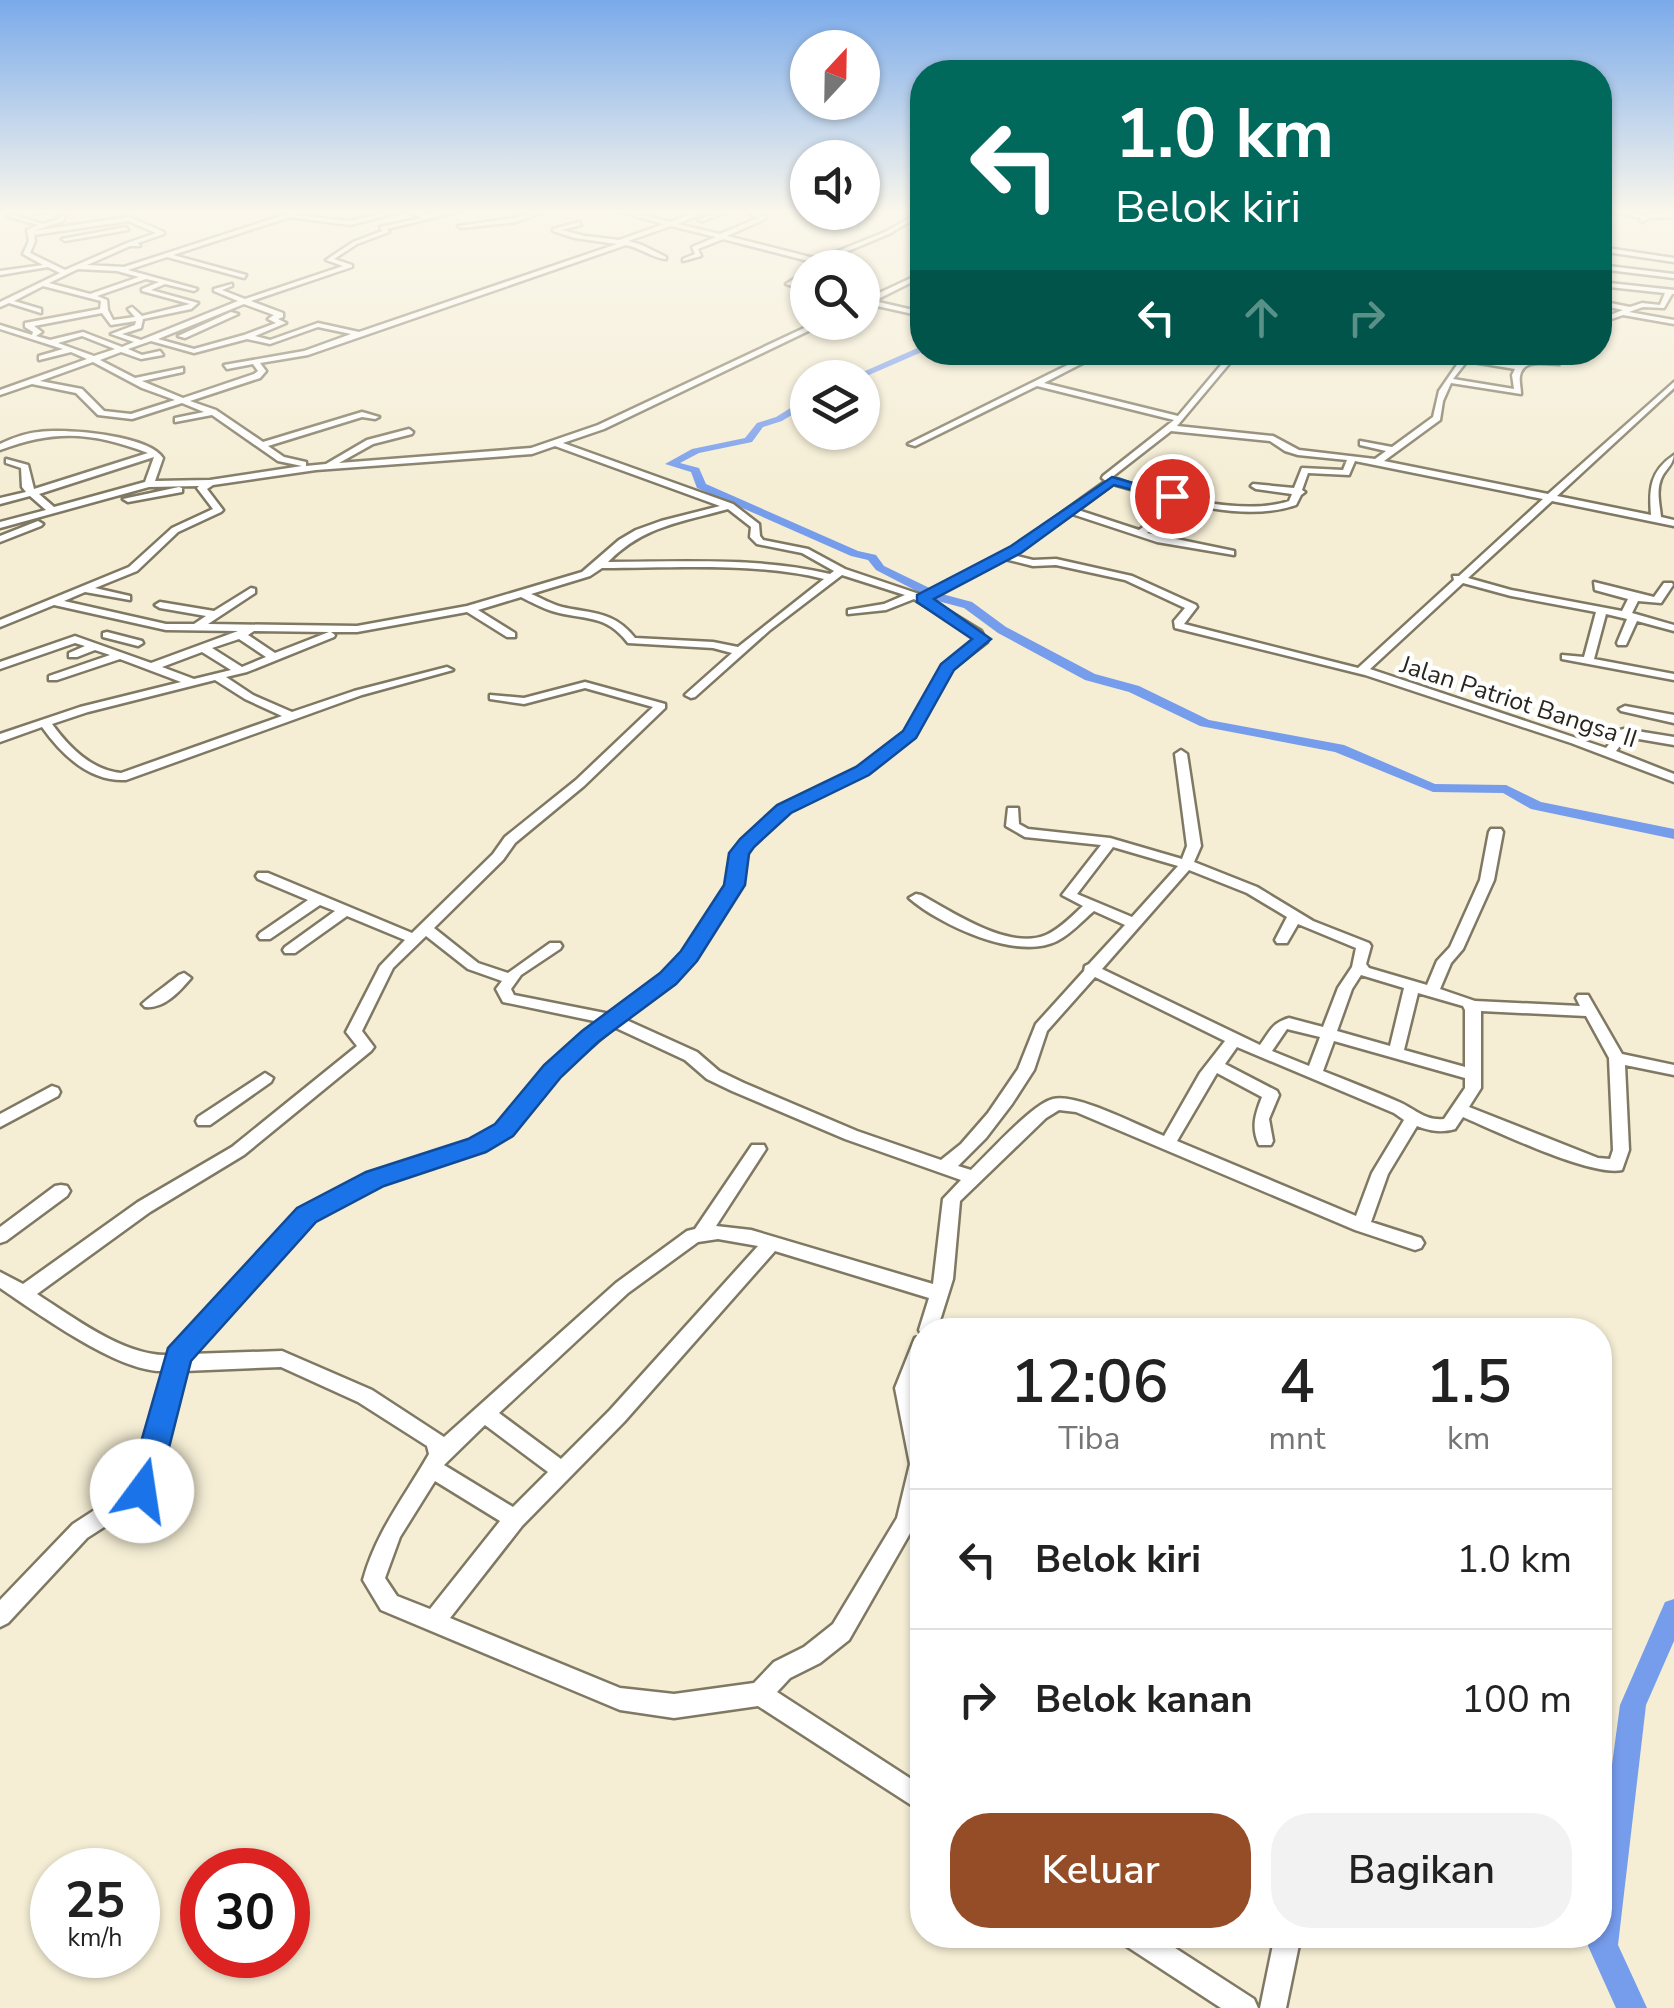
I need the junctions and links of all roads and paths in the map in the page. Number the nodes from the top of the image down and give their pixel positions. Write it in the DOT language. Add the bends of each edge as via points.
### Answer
graph roads {
  1 [pos="20,305"];
  2 [pos="104,305"];
  3 [pos="193,305"];
  4 [pos="238,305"];
  5 [pos="253,305"];
  6 [pos="443,305"];
  7 [pos="880,305"];
  8 [pos="256,306"];
  9 [pos="1612,307"];
  10 [pos="1662,307"];
  11 [pos="189,308"];
  12 [pos="132,309"];
  13 [pos="38,311"];
  14 [pos="105,312"];
  15 [pos="168,312"];
  16 [pos="910,312"];
  17 [pos="1630,312"];
  18 [pos="1674,312"];
  19 [pos="209,314"];
  20 [pos="151,316"];
  21 [pos="240,316"];
  22 [pos="1612,317"];
  23 [pos="270,319"];
  24 [pos="140,321"];
  25 [pos="64,323"];
  26 [pos="215,323"];
  27 [pos="190,324"];
  28 [pos="1672,324"];
  29 [pos="227,326"];
  30 [pos="0,327"];
  31 [pos="128,329"];
  32 [pos="201,330"];
  33 [pos="172,331"];
  34 [pos="358,334"];
  35 [pos="27,336"];
  36 [pos="181,336"];
  37 [pos="93,338"];
  38 [pos="790,338"];
  39 [pos="154,340"];
  40 [pos="241,341"];
  41 [pos="52,342"];
  42 [pos="105,343"];
  43 [pos="119,347"];
  44 [pos="212,347"];
  45 [pos="72,349"];
  46 [pos="160,353"];
  47 [pos="135,354"];
  48 [pos="90,358"];
  49 [pos="255,362"];
  50 [pos="106,364"];
  51 [pos="1075,365"];
  52 [pos="1224,365"];
  53 [pos="1461,365"];
  54 [pos="1510,365"];
  55 [pos="1524,365"];
  56 [pos="296,366"];
  57 [pos="227,367"];
  58 [pos="1520,367"];
  59 [pos="64,368"];
  60 [pos="148,370"];
  61 [pos="180,370"];
  62 [pos="262,371"];
  63 [pos="124,376"];
  64 [pos="134,380"];
  65 [pos="30,381"];
  66 [pos="1450,381"];
  67 [pos="1038,384"];
  68 [pos="1674,384"];
  69 [pos="0,393"];
  70 [pos="184,401"];
  71 [pos="213,412"];
  72 [pos="376,417"];
  73 [pos="1177,418"];
  74 [pos="178,420"];
  75 [pos="79,428"];
  76 [pos="1168,428"];
  77 [pos="10,431"];
  78 [pos="409,432"];
  79 [pos="558,444"];
  80 [pos="912,444"];
  81 [pos="1363,444"];
  82 [pos="263,445"];
  83 [pos="0,448"];
  84 [pos="1392,450"];
  85 [pos="156,452"];
  86 [pos="1352,458"];
  87 [pos="1674,458"];
  88 [pos="9,462"];
  89 [pos="1377,462"];
  90 [pos="321,467"];
  91 [pos="192,472"];
  92 [pos="1112,481"];
  93 [pos="149,484"];
  94 [pos="204,484"];
  95 [pos="1256,486"];
  96 [pos="1300,492"];
  97 [pos="32,494"];
  98 [pos="1545,499"];
  99 [pos="1186,500"];
  100 [pos="0,502"];
  101 [pos="730,506"];
  102 [pos="1073,511"];
  103 [pos="54,512"];
  104 [pos="1656,520"];
  105 [pos="1674,523"];
  106 [pos="0,526"];
  107 [pos="1142,532"];
  108 [pos="0,539"];
  109 [pos="1231,553"];
  110 [pos="1004,556"];
  111 [pos="598,565"];
  112 [pos="836,574"];
  113 [pos="1457,578"];
  114 [pos="1672,582"];
  115 [pos="1598,584"];
  116 [pos="84,589"];
  117 [pos="251,591"];
  118 [pos="522,593"];
  119 [pos="926,595"];
  120 [pos="126,598"];
  121 [pos="1634,598"];
  122 [pos="1656,601"];
  123 [pos="54,602"];
  124 [pos="160,604"];
  125 [pos="469,609"];
  126 [pos="1602,610"];
  127 [pos="852,612"];
  128 [pos="216,613"];
  129 [pos="236,615"];
  130 [pos="1630,616"];
  131 [pos="130,618"];
  132 [pos="1648,620"];
  133 [pos="0,624"];
  134 [pos="205,626"];
  135 [pos="1674,628"];
  136 [pos="341,630"];
  137 [pos="49,634"];
  138 [pos="511,635"];
  139 [pos="233,636"];
  140 [pos="63,643"];
  141 [pos="138,643"];
  142 [pos="178,643"];
  143 [pos="1622,643"];
  144 [pos="93,647"];
  145 [pos="202,648"];
  146 [pos="740,651"];
  147 [pos="73,655"];
  148 [pos="271,655"];
  149 [pos="118,656"];
  150 [pos="1566,657"];
  151 [pos="0,666"];
  152 [pos="154,666"];
  153 [pos="1591,666"];
  154 [pos="238,669"];
  155 [pos="447,670"];
  156 [pos="1362,672"];
  157 [pos="218,677"];
  158 [pos="1674,677"];
  159 [pos="54,679"];
  160 [pos="691,695"];
  161 [pos="494,697"];
  162 [pos="1625,710"];
  163 [pos="293,716"];
  164 [pos="1674,719"];
  165 [pos="44,721"];
  166 [pos="0,738"];
  167 [pos="1674,741"];
  168 [pos="1608,752"];
  169 [pos="1180,754"];
  170 [pos="1674,778"];
  171 [pos="1013,810"];
  172 [pos="1496,832"];
  173 [pos="1110,842"];
  174 [pos="1187,864"];
  175 [pos="262,876"];
  176 [pos="916,898"];
  177 [pos="319,899"];
  178 [pos="1092,906"];
  179 [pos="346,910"];
  180 [pos="1295,916"];
  181 [pos="1131,922"];
  182 [pos="418,932"];
  183 [pos="265,936"];
  184 [pos="1282,940"];
  185 [pos="555,946"];
  186 [pos="290,950"];
  187 [pos="1090,968"];
  188 [pos="1359,968"];
  189 [pos="184,978"];
  190 [pos="509,978"];
  191 [pos="1412,986"];
  192 [pos="1432,991"];
  193 [pos="150,1004"];
  194 [pos="1472,1006"];
  195 [pos="612,1020"];
  196 [pos="1330,1032"];
  197 [pos="1235,1040"];
  198 [pos="1396,1052"];
  199 [pos="1262,1053"];
  200 [pos="1617,1058"];
  201 [pos="1214,1065"];
  202 [pos="1674,1070"];
  203 [pos="1316,1074"];
  204 [pos="1474,1074"];
  205 [pos="265,1078"];
  206 [pos="52,1092"];
  207 [pos="1461,1110"];
  208 [pos="1413,1119"];
  209 [pos="0,1121"];
  210 [pos="204,1121"];
  211 [pos="1265,1141"];
  212 [pos="1168,1144"];
  213 [pos="758,1149"];
  214 [pos="946,1166"];
  215 [pos="972,1178"];
  216 [pos="61,1192"];
  217 [pos="1360,1225"];
  218 [pos="701,1234"];
  219 [pos="0,1236"];
  220 [pos="771,1243"];
  221 [pos="1415,1243"];
  222 [pos="0,1280"];
  223 [pos="24,1294"];
  224 [pos="940,1294"];
  225 [pos="932,1318"];
  226 [pos="176,1365"];
  227 [pos="910,1375"];
  228 [pos="910,1413"];
  229 [pos="485,1414"];
  230 [pos="436,1462"];
  231 [pos="561,1470"];
  232 [pos="910,1513"];
  233 [pos="515,1519"];
  234 [pos="0,1616"];
  235 [pos="434,1621"];
  236 [pos="760,1694"];
  237 [pos="910,1792"];
  238 [pos="1152,1948"];
  239 [pos="1285,1948"];
  240 [pos="1245,2008"];
  241 [pos="1272,2008"];
  1 -- 13 [label="street"];
  2 -- 14 [label="street"];
  3 -- 11 [label="street"];
  4 -- 19 [label="street"];
  5 -- 8 [label="street"];
  6 -- 34 [label="street"];
  7 -- 16 [label="street"];
  8 -- 21 [label="street"];
  8 -- 23 [label="street" via="280,315"];
  9 -- 17 [label="street"];
  10 -- 17 [label="street"];
  10 -- 18 [label="street"];
  11 -- 15 [label="street"];
  11 -- 19 [label="street"];
  12 -- 24 [label="street"];
  14 -- 24 [label="street" via="112,324"];
  14 -- 25 [label="street"];
  14 -- 35 [label="street" via="29,324 38,332"];
  15 -- 20 [label="street"];
  15 -- 27 [label="street"];
  17 -- 22 [label="street"];
  17 -- 28 [label="street"];
  18 -- 28 [label="street"];
  19 -- 27 [label="street"];
  20 -- 24 [label="street"];
  20 -- 27 [label="street"];
  21 -- 23 [label="street"];
  21 -- 26 [label="street"];
  23 -- 40 [label="street" via="239,330"];
  23 -- 40 [label="street" via="282,322"];
  24 -- 31 [label="street"];
  24 -- 33 [label="street"];
  26 -- 29 [label="street"];
  26 -- 32 [label="street"];
  27 -- 32 [label="street"];
  27 -- 33 [label="street"];
  30 -- 35 [label="street"];
  31 -- 39 [label="street"];
  31 -- 39 [label="street" via="115,334"];
  32 -- 36 [label="street"];
  32 -- 40 [label="street"];
  33 -- 39 [label="street"];
  34 -- 40 [label="street" via="316,326 272,341"];
  34 -- 49 [label="street"];
  35 -- 41 [label="street"];
  36 -- 39 [label="street"];
  36 -- 44 [label="street"];
  37 -- 41 [label="street"];
  37 -- 42 [label="street"];
  37 -- 45 [label="street"];
  38 -- 79 [label="street"];
  39 -- 43 [label="street"];
  39 -- 44 [label="street" via="194,352"];
  39 -- 47 [label="street"];
  40 -- 44 [label="street"];
  41 -- 45 [label="street"];
  42 -- 43 [label="street"];
  42 -- 45 [label="street"];
  43 -- 47 [label="street"];
  43 -- 48 [label="street"];
  45 -- 48 [label="street"];
  45 -- 59 [label="street" via="44,360"];
  46 -- 47 [label="street"];
  47 -- 50 [label="street"];
  48 -- 50 [label="street"];
  48 -- 59 [label="street"];
  49 -- 57 [label="street"];
  49 -- 62 [label="street"];
  50 -- 63 [label="street"];
  51 -- 67 [label="street"];
  52 -- 73 [label="street"];
  53 -- 66 [label="street"];
  54 -- 58 [label="street"];
  55 -- 58 [label="street"];
  56 -- 62 [label="street"];
  58 -- 66 [label="street" via="1518,392"];
  59 -- 65 [label="street"];
  60 -- 63 [label="street"];
  61 -- 64 [label="street"];
  62 -- 70 [label="street"];
  63 -- 64 [label="street"];
  64 -- 70 [label="street"];
  65 -- 69 [label="street"];
  65 -- 70 [label="street" via="79,391 101,417 132,418"];
  66 -- 84 [label="street" via="1435,407 1437,418"];
  67 -- 73 [label="street"];
  67 -- 80 [label="street"];
  68 -- 98 [label="street, Jalan Patriot Bangsa II"];
  70 -- 71 [label="street"];
  71 -- 74 [label="street"];
  71 -- 82 [label="street"];
  72 -- 82 [label="street" via="363,413"];
  73 -- 76 [label="street"];
  75 -- 77 [label="street"];
  75 -- 83 [label="street"];
  75 -- 85 [label="street"];
  76 -- 86 [label="street" via="1265,438 1290,450"];
  76 -- 92 [label="street" via="1106,476"];
  78 -- 90 [label="street" via="370,442"];
  79 -- 90 [label="street" via="510,454"];
  79 -- 101 [label="street"];
  81 -- 84 [label="street"];
  82 -- 90 [label="street" via="280,458"];
  84 -- 89 [label="street"];
  85 -- 93 [label="street"];
  85 -- 97 [label="street"];
  86 -- 89 [label="street"];
  86 -- 96 [label="street" via="1346,473 1302,472"];
  87 -- 104 [label="street" via="1652,487"];
  88 -- 97 [label="street" via="25,466"];
  89 -- 98 [label="street"];
  90 -- 94 [label="street"];
  91 -- 94 [label="street"];
  92 -- 99 [label="street"];
  92 -- 102 [label="street"];
  93 -- 94 [label="street"];
  93 -- 103 [label="street"];
  94 -- 108 [label="street" via="80,511"];
  94 -- 116 [label="street" via="218,510 175,530 140,565"];
  95 -- 96 [label="street"];
  96 -- 99 [label="street" via="1291,506 1269,511"];
  97 -- 100 [label="street"];
  97 -- 103 [label="street"];
  98 -- 104 [label="street"];
  98 -- 113 [label="street, Jalan Patriot Bangsa II"];
  99 -- 107 [label="street"];
  101 -- 111 [label="street" via="635,534"];
  101 -- 112 [label="street" via="756,526 760,542 805,551"];
  102 -- 107 [label="street"];
  102 -- 110 [label="street"];
  103 -- 106 [label="street"];
  104 -- 105 [label="street"];
  107 -- 109 [label="street"];
  110 -- 119 [label="street"];
  110 -- 156 [label="street" via="1128,578 1191,606 1180,626"];
  111 -- 112 [label="street"];
  111 -- 118 [label="street"];
  112 -- 119 [label="street"];
  112 -- 146 [label="street"];
  113 -- 126 [label="street"];
  113 -- 156 [label="street, Jalan Patriot Bangsa II"];
  114 -- 122 [label="street"];
  115 -- 121 [label="street"];
  116 -- 120 [label="street"];
  116 -- 123 [label="street"];
  117 -- 128 [label="street"];
  118 -- 125 [label="street"];
  118 -- 146 [label="street" via="615,623 632,641"];
  119 -- 127 [label="street"];
  119 -- 195 [label="street" via="978,633 980,644 947,668 910,734 862,771 784,809 747,843 734,885 689,956"];
  121 -- 122 [label="street"];
  121 -- 130 [label="street"];
  122 -- 132 [label="street"];
  123 -- 131 [label="street"];
  123 -- 133 [label="street"];
  124 -- 128 [label="street"];
  125 -- 136 [label="street"];
  125 -- 138 [label="street"];
  126 -- 130 [label="street"];
  126 -- 153 [label="street"];
  128 -- 129 [label="street"];
  128 -- 134 [label="street"];
  130 -- 132 [label="street"];
  130 -- 143 [label="street"];
  131 -- 134 [label="street" via="166,627"];
  131 -- 141 [label="street" via="106,635"];
  132 -- 135 [label="street"];
  134 -- 136 [label="street"];
  134 -- 139 [label="street"];
  134 -- 142 [label="street"];
  136 -- 157 [label="street"];
  137 -- 140 [label="street"];
  139 -- 145 [label="street"];
  139 -- 148 [label="street"];
  139 -- 148 [label="street" via="254,630 307,641"];
  140 -- 144 [label="street" via="75,639"];
  140 -- 151 [label="street"];
  144 -- 147 [label="street"];
  144 -- 149 [label="street"];
  145 -- 152 [label="street"];
  145 -- 154 [label="street"];
  146 -- 160 [label="street"];
  148 -- 154 [label="street"];
  149 -- 152 [label="street"];
  149 -- 159 [label="street"];
  150 -- 153 [label="street"];
  152 -- 154 [label="street" via="186,682"];
  153 -- 158 [label="street"];
  155 -- 163 [label="street"];
  156 -- 168 [label="street, Jalan Patriot Bangsa II"];
  157 -- 163 [label="street"];
  157 -- 165 [label="street"];
  161 -- 182 [label="street" via="524,701 586,685 661,706"];
  162 -- 164 [label="street"];
  163 -- 165 [label="street" via="116,777 58,744"];
  165 -- 166 [label="street"];
  167 -- 168 [label="street" via="1624,733"];
  168 -- 170 [label="street, Jalan Patriot Bangsa II"];
  169 -- 174 [label="street" via="1194,846"];
  171 -- 173 [label="street" via="1012,826 1025,833"];
  172 -- 192 [label="street" via="1486,880"];
  173 -- 174 [label="street"];
  173 -- 178 [label="street" via="1070,893"];
  174 -- 180 [label="street"];
  174 -- 181 [label="street"];
  175 -- 177 [label="street"];
  176 -- 178 [label="street" via="988,933 1032,942 1056,935"];
  177 -- 179 [label="street"];
  177 -- 183 [label="street"];
  178 -- 181 [label="street"];
  179 -- 182 [label="street"];
  179 -- 186 [label="street"];
  180 -- 184 [label="street"];
  180 -- 188 [label="street" via="1364,946"];
  181 -- 187 [label="street"];
  182 -- 190 [label="street" via="473,966"];
  182 -- 223 [label="street" via="376,982 354,1032 366,1047 238,1151 144,1207"];
  185 -- 190 [label="street"];
  187 -- 197 [label="street"];
  187 -- 214 [label="street" via="1036,1035 1032,1059 996,1112"];
  188 -- 191 [label="street"];
  188 -- 196 [label="street"];
  189 -- 193 [label="street"];
  190 -- 195 [label="street" via="503,990 515,1002"];
  191 -- 192 [label="street"];
  191 -- 198 [label="street"];
  192 -- 194 [label="street"];
  194 -- 200 [label="street" via="1586,1004"];
  194 -- 204 [label="street"];
  195 -- 214 [label="street" via="754,1094"];
  195 -- 226 [label="street" via="552,1071 504,1130 477,1146 375,1179 306,1215 185,1346"];
  196 -- 198 [label="street"];
  196 -- 199 [label="street" via="1285,1023"];
  196 -- 203 [label="street"];
  197 -- 199 [label="street"];
  197 -- 201 [label="street"];
  198 -- 204 [label="street"];
  199 -- 203 [label="street"];
  200 -- 202 [label="street"];
  200 -- 207 [label="street" via="1616,1166"];
  201 -- 211 [label="street" via="1272,1095 1261,1119"];
  201 -- 212 [label="street"];
  203 -- 208 [label="street"];
  204 -- 207 [label="street"];
  205 -- 210 [label="street"];
  206 -- 209 [label="street"];
  207 -- 208 [label="street" via="1445,1126"];
  208 -- 217 [label="street" via="1380,1173"];
  212 -- 215 [label="street" via="1056,1104"];
  212 -- 217 [label="street"];
  213 -- 218 [label="street"];
  214 -- 215 [label="street"];
  215 -- 224 [label="street" via="949,1209"];
  216 -- 219 [label="street"];
  217 -- 221 [label="street"];
  218 -- 220 [label="street"];
  218 -- 229 [label="street" via="622,1288"];
  220 -- 224 [label="street"];
  220 -- 231 [label="street" via="618,1416"];
  222 -- 223 [label="street"];
  223 -- 226 [label="street" via="117,1351 149,1364"];
  224 -- 225 [label="street"];
  226 -- 230 [label="street" via="268,1357 305,1366 436,1441"];
  226 -- 234 [label="street" via="142,1491 80,1531"];
  227 -- 228 [label="street"];
  229 -- 230 [label="street"];
  229 -- 231 [label="street"];
  230 -- 233 [label="street"];
  230 -- 235 [label="street" via="396,1523 374,1580 388,1602"];
  231 -- 233 [label="street"];
  232 -- 236 [label="street" via="841,1632 782,1670"];
  233 -- 235 [label="street"];
  235 -- 236 [label="street" via="620,1699 674,1706"];
  236 -- 237 [label="street"];
  238 -- 240 [label="street"];
  239 -- 241 [label="street"];
}
